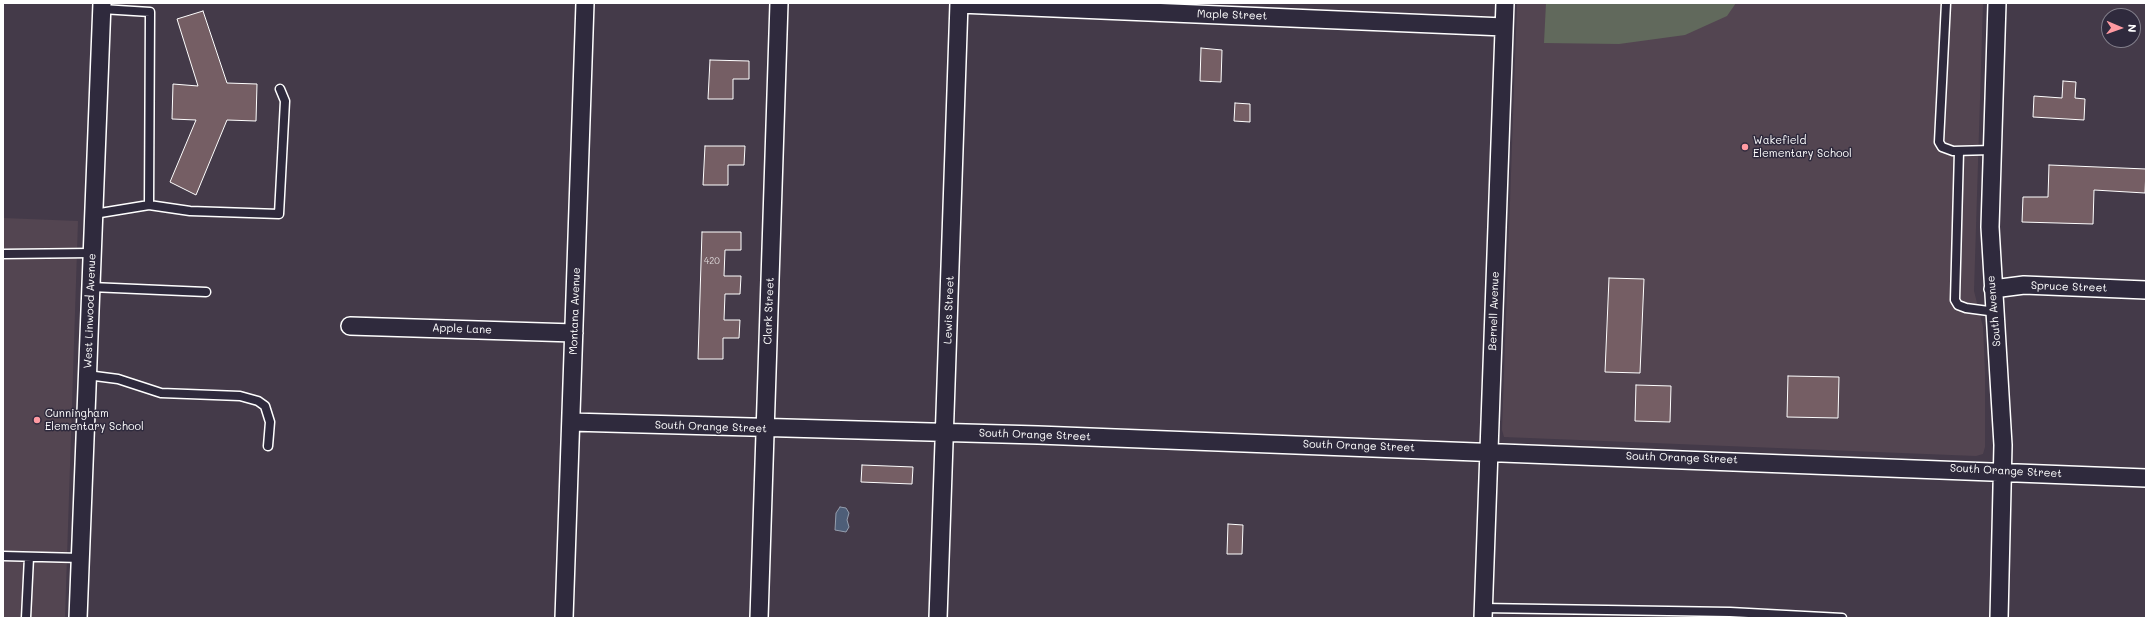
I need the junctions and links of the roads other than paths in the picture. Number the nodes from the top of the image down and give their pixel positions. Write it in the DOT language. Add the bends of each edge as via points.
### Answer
graph roads {
  1 [pos="585,3"];
  2 [pos="779,3"];
  3 [pos="959,3"];
  4 [pos="1505,3"];
  5 [pos="1946,3"];
  6 [pos="1998,3"];
  7 [pos="102,6"];
  8 [pos="1504,27"];
  9 [pos="280,89"];
  10 [pos="1992,150"];
  11 [pos="1959,151"];
  12 [pos="149,205"];
  13 [pos="94,214"];
  14 [pos="92,253"];
  15 [pos="3,254"];
  16 [pos="91,287"];
  17 [pos="1993,289"];
  18 [pos="2146,290"];
  19 [pos="206,292"];
  20 [pos="1996,312"];
  21 [pos="350,326"];
  22 [pos="574,333"];
  23 [pos="87,375"];
  24 [pos="571,422"];
  25 [pos="766,428"];
  26 [pos="944,432"];
  27 [pos="268,446"];
  28 [pos="1489,451"];
  29 [pos="2003,471"];
  30 [pos="2146,478"];
  31 [pos="3,556"];
  32 [pos="28,557"];
  33 [pos="81,558"];
  34 [pos="1483,613"];
  35 [pos="26,618"];
  36 [pos="78,618"];
  37 [pos="564,618"];
  38 [pos="759,618"];
  39 [pos="938,618"];
  40 [pos="1842,618"];
  41 [pos="1999,618"];
  1 -- 22 [label="street, Montana Avenue"];
  2 -- 25 [label="street, Clark Street"];
  3 -- 8 [label="street, Maple Street"];
  3 -- 26 [label="street, Lewis Street"];
  4 -- 8 [label="street, Bernell Avenue"];
  5 -- 11 [label="lane" via="1939,142 1942,147"];
  6 -- 10 [label="street, South Avenue"];
  7 -- 12 [label="lane" via="150,12"];
  7 -- 13 [label="street, West Linwood Avenue"];
  8 -- 28 [label="street, Bernell Avenue"];
  9 -- 12 [label="lane" via="285,101 279,214 190,211"];
  10 -- 11 [label="lane"];
  10 -- 17 [label="street, South Avenue" via="1990,227"];
  11 -- 20 [label="lane" via="1955,300 1958,305 1966,308"];
  12 -- 13 [label="lane"];
  13 -- 14 [label="street, West Linwood Avenue"];
  14 -- 15 [label="lane"];
  14 -- 16 [label="street, West Linwood Avenue"];
  16 -- 19 [label="lane"];
  16 -- 23 [label="street, West Linwood Avenue"];
  17 -- 18 [label="street, Spruce Street" via="2024,285"];
  17 -- 20 [label="street, South Avenue"];
  20 -- 29 [label="street, South Avenue"];
  21 -- 22 [label="street, Apple Lane"];
  22 -- 24 [label="street, Montana Avenue"];
  23 -- 27 [label="lane" via="118,380 161,393 240,396 258,401 265,406 270,422"];
  23 -- 33 [label="street, West Linwood Avenue"];
  24 -- 25 [label="street, South Orange Street"];
  24 -- 37 [label="street, Montana Avenue"];
  25 -- 26 [label="street, South Orange Street"];
  25 -- 38 [label="street, Clark Street"];
  26 -- 28 [label="street, South Orange Street"];
  26 -- 39 [label="street, Lewis Street"];
  28 -- 29 [label="street, South Orange Street"];
  28 -- 34 [label="street, Bernell Avenue"];
  29 -- 30 [label="street, South Orange Street"];
  29 -- 41 [label="street, South Avenue"];
  31 -- 32 [label="lane"];
  32 -- 33 [label="lane"];
  32 -- 35 [label="lane"];
  33 -- 36 [label="street, West Linwood Avenue"];
  34 -- 40 [label="lane" via="1730,612"];
}
